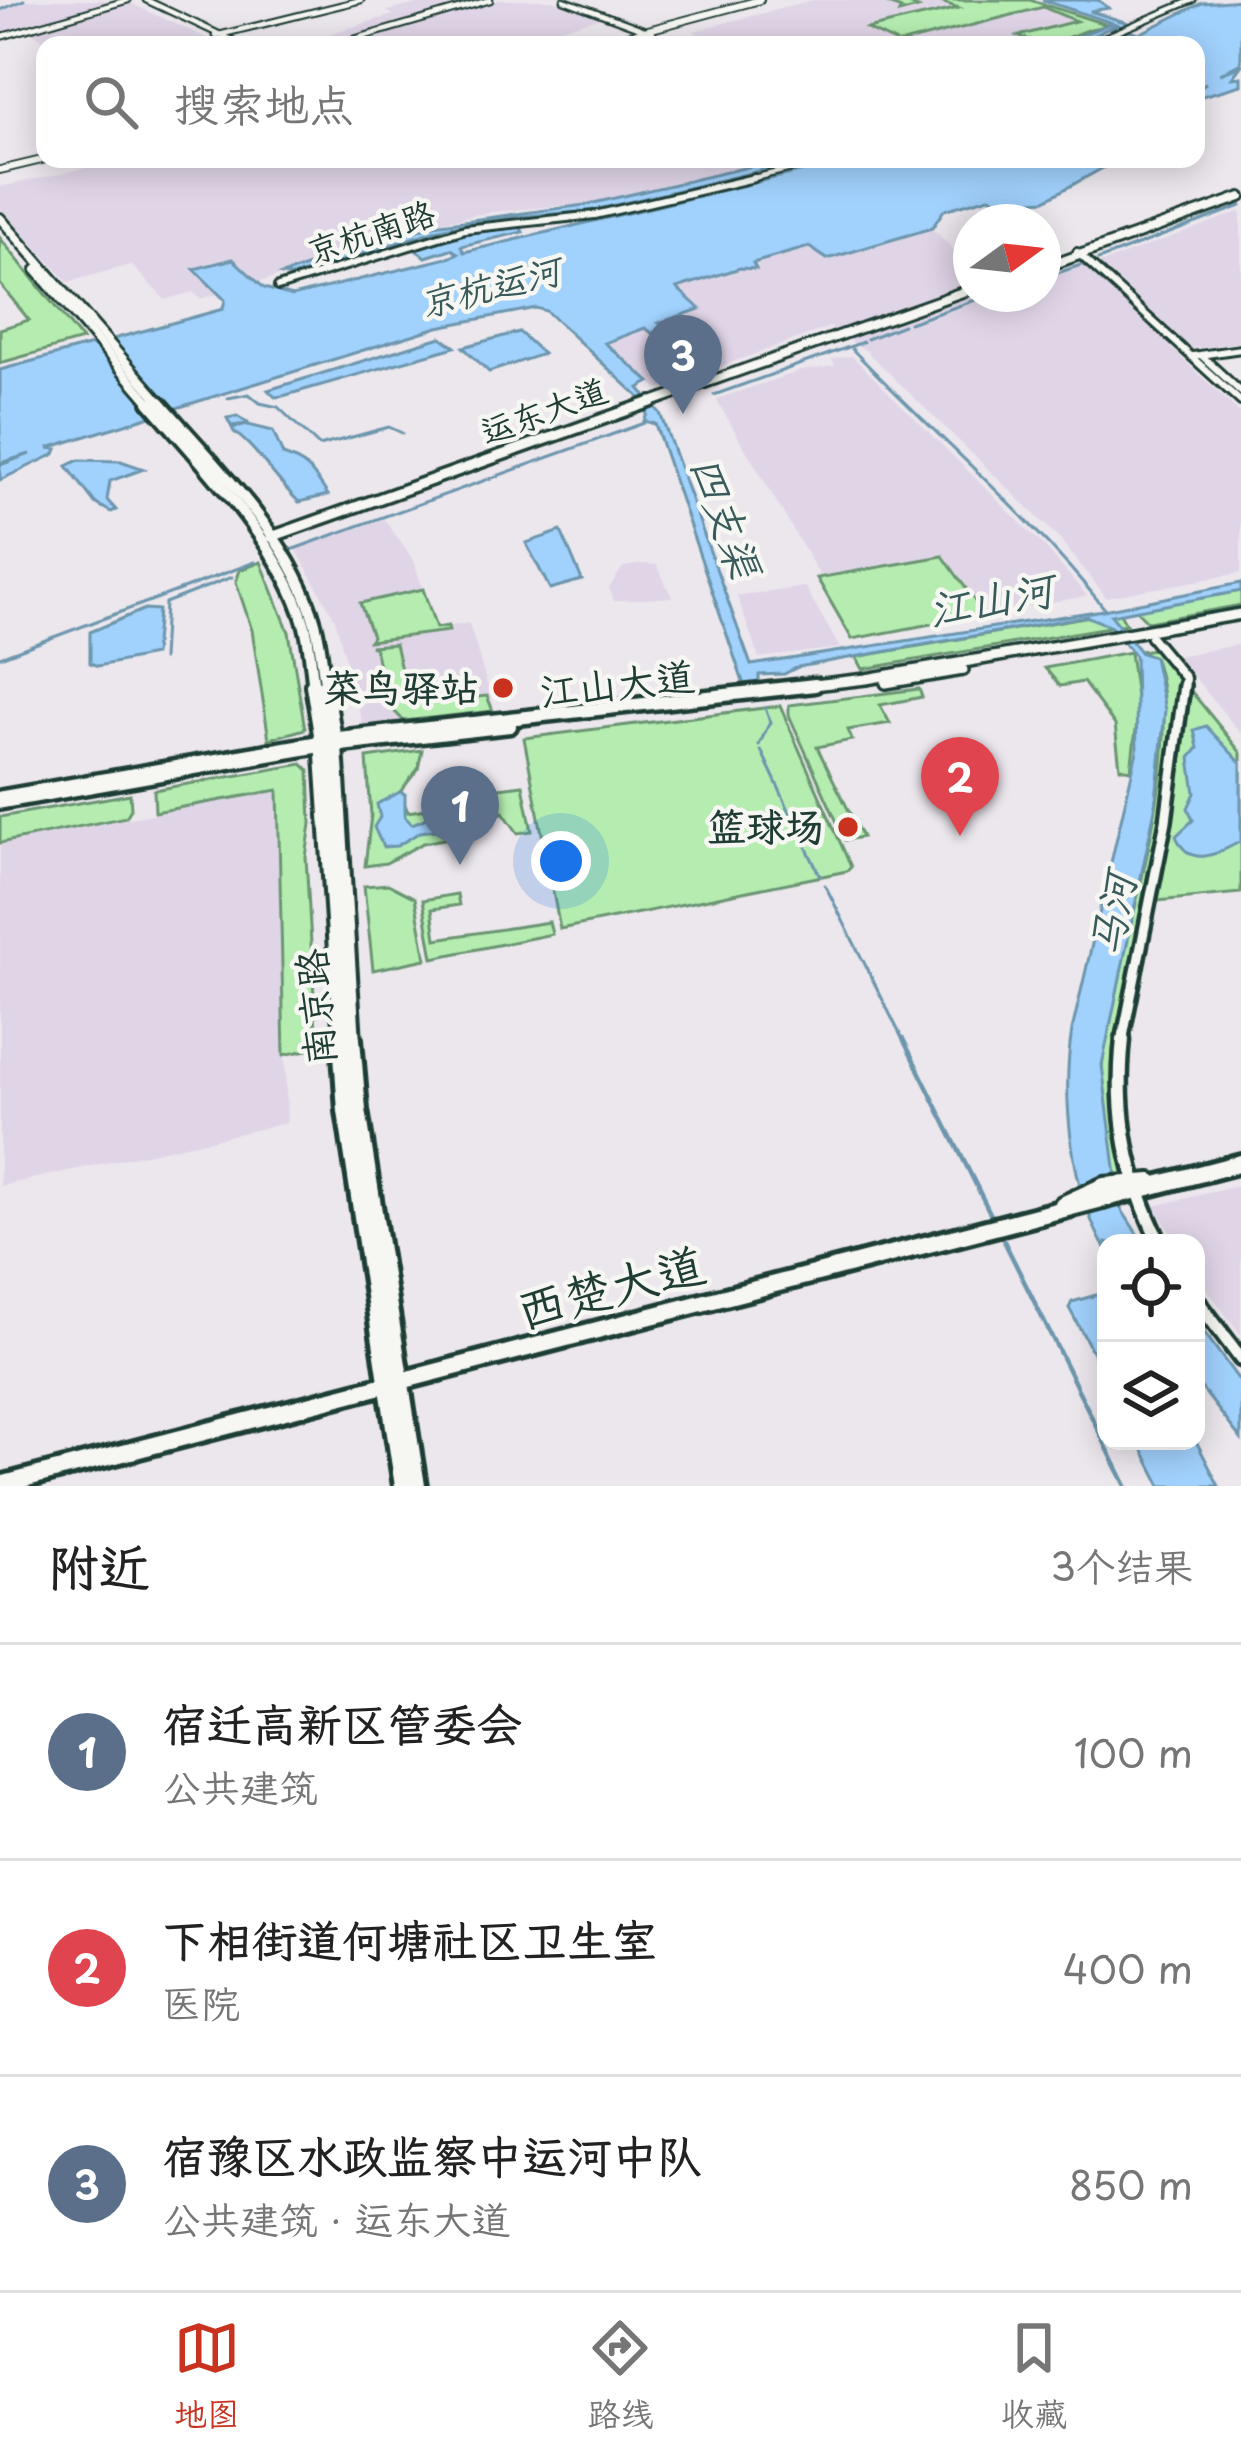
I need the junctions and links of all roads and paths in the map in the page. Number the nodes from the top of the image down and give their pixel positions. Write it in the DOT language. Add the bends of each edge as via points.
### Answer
graph roads {
  1 [pos="128,0"];
  2 [pos="143,0"];
  3 [pos="361,0"];
  4 [pos="490,0"];
  5 [pos="564,0"];
  6 [pos="763,0"];
  7 [pos="1192,0"];
  8 [pos="651,33"];
  9 [pos="217,35"];
  10 [pos="365,36"];
  11 [pos="636,36"];
  12 [pos="639,36"];
  13 [pos="1107,36"];
  14 [pos="0,37"];
  15 [pos="36,160"];
  16 [pos="794,168"];
  17 [pos="0,169"];
  18 [pos="1241,195"];
  19 [pos="0,218"];
  20 [pos="0,229"];
  21 [pos="1081,252"];
  22 [pos="1061,259"];
  23 [pos="278,287"];
  24 [pos="61,292"];
  25 [pos="953,297"];
  26 [pos="1241,349"];
  27 [pos="1194,356"];
  28 [pos="1241,400"];
  29 [pos="267,537"];
  30 [pos="1241,617"];
  31 [pos="1151,637"];
  32 [pos="328,743"];
  33 [pos="0,800"];
  34 [pos="1241,1163"];
  35 [pos="1133,1184"];
  36 [pos="1156,1234"];
  37 [pos="1205,1311"];
  38 [pos="1241,1359"];
  39 [pos="393,1385"];
  40 [pos="0,1485"];
  41 [pos="403,1486"];
  42 [pos="417,1486"];
  1 -- 14 [label="street"];
  2 -- 9 [label="street"];
  3 -- 9 [label="street"];
  4 -- 10 [label="street"];
  5 -- 8 [label="street"];
  6 -- 8 [label="main road"];
  7 -- 13 [label="street"];
  8 -- 11 [label="main road"];
  8 -- 12 [label="main road"];
  15 -- 17 [label="main road"];
  16 -- 23 [label="street, 京杭南路" via="595,215 464,229"];
  18 -- 21 [label="main road"];
  19 -- 24 [label="main road"];
  20 -- 24 [label="main road"];
  21 -- 22 [label="main road"];
  21 -- 27 [label="street"];
  21 -- 27 [label="street"];
  24 -- 29 [label="main road, 南京路"];
  25 -- 29 [label="main road, 运东大道"];
  26 -- 27 [label="street"];
  27 -- 28 [label="street"];
  27 -- 28 [label="street"];
  29 -- 32 [label="main road, 南京路" via="315,622"];
  30 -- 31 [label="main road, 江山大道"];
  30 -- 32 [label="main road, 江山大道" via="866,679"];
  31 -- 32 [label="main road, 江山大道" via="869,686"];
  31 -- 35 [label="street" via="1185,678 1118,1058"];
  32 -- 33 [label="street, 江山大道"];
  32 -- 39 [label="main road, 南京路" via="358,1110"];
  34 -- 35 [label="main road, 西楚大道"];
  35 -- 36 [label="street"];
  35 -- 39 [label="main road, 西楚大道"];
  37 -- 38 [label="street"];
  39 -- 40 [label="main road, 西楚大道"];
  39 -- 41 [label="main road, 南京路"];
  39 -- 42 [label="main road, 南京路"];
}
